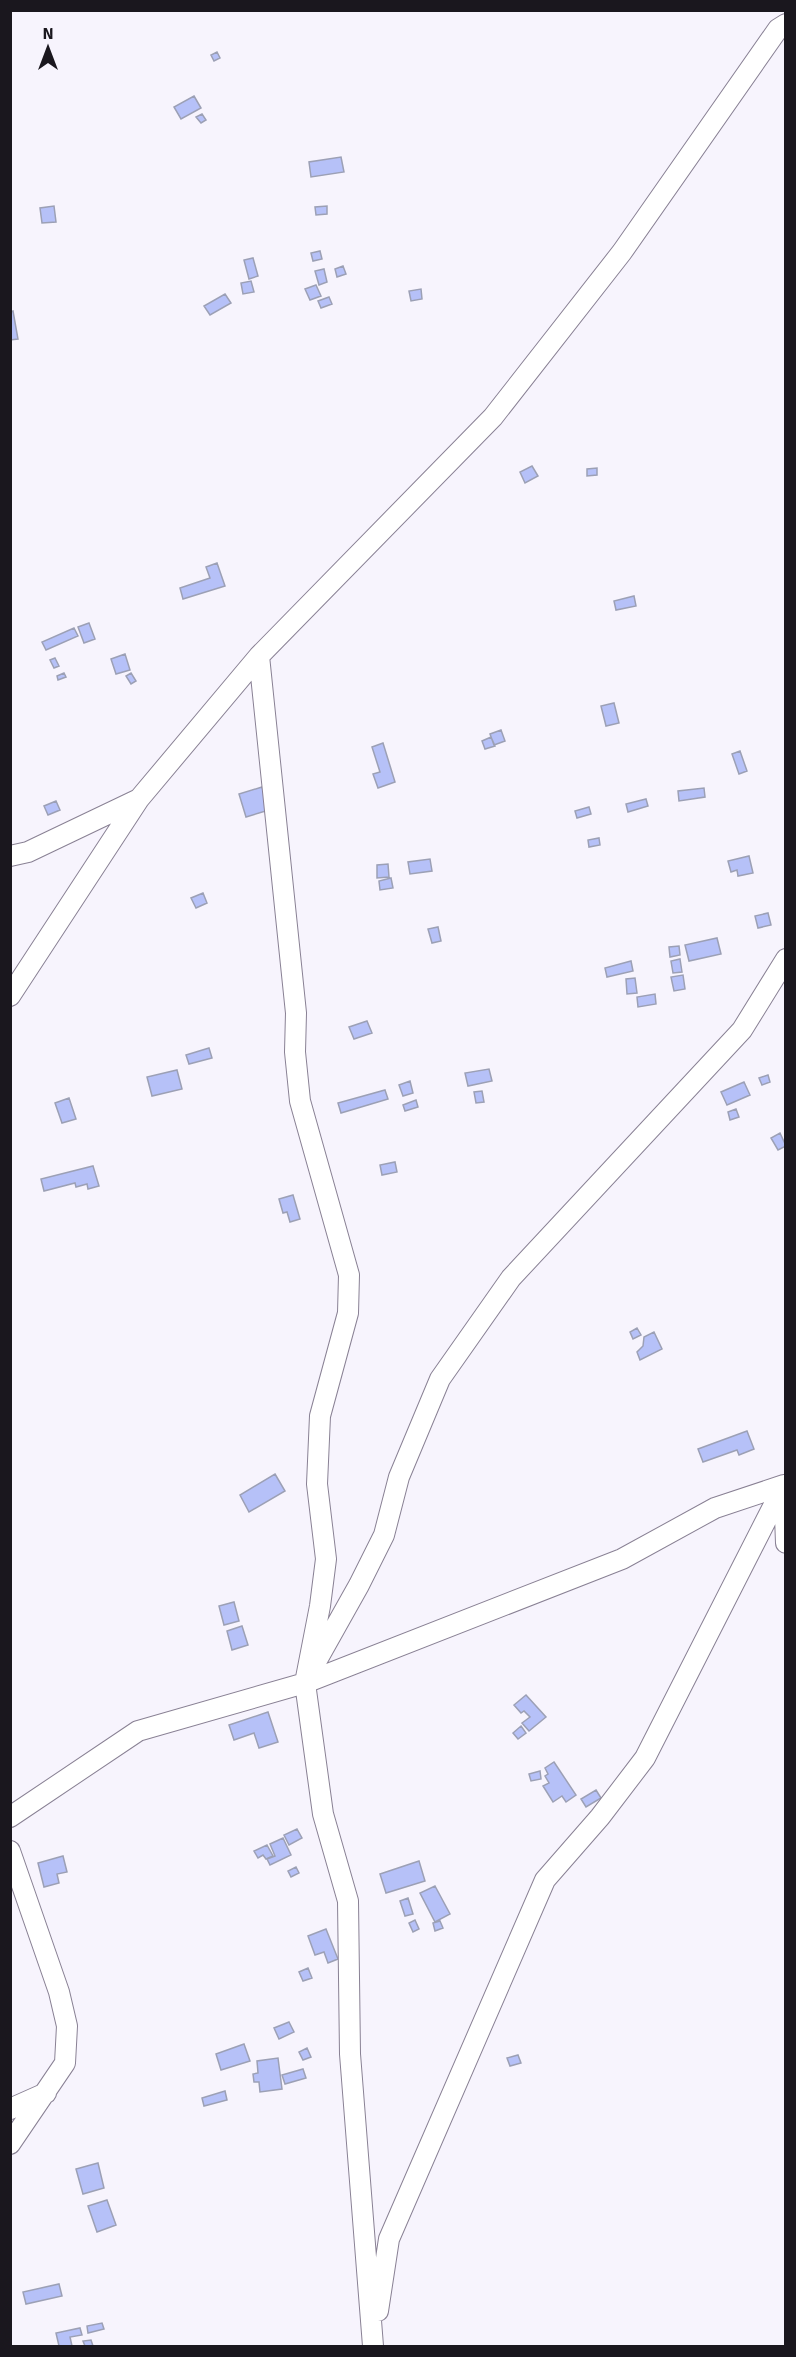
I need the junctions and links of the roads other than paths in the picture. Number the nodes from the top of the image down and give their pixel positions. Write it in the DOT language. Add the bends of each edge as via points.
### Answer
graph roads {
  1 [pos="786,24"];
  2 [pos="259,656"];
  3 [pos="139,799"];
  4 [pos="10,856"];
  5 [pos="786,959"];
  6 [pos="10,996"];
  7 [pos="785,1482"];
  8 [pos="786,1543"];
  9 [pos="305,1683"];
  10 [pos="10,1817"];
  11 [pos="10,1851"];
  12 [pos="46,2093"];
  13 [pos="10,2109"];
  14 [pos="10,2144"];
  15 [pos="373,2345"];
  1 -- 2 [label="street" via="778,29 622,252 494,417"];
  2 -- 3 [label="street"];
  2 -- 9 [label="street" via="296,1013 294,1052 300,1101 349,1275 348,1313 321,1416 317,1484 326,1559"];
  3 -- 4 [label="street" via="28,852"];
  3 -- 6 [label="street"];
  5 -- 9 [label="street" via="742,1030 511,1278 440,1379 399,1477 384,1535"];
  7 -- 8 [label="street"];
  7 -- 9 [label="street" via="715,1508 622,1559"];
  7 -- 15 [label="street" via="645,1758 545,1880 389,2239"];
  9 -- 10 [label="street" via="138,1731"];
  9 -- 15 [label="street" via="323,1814 348,1901 350,2054"];
  11 -- 12 [label="street" via="67,2026 66,2063"];
  12 -- 13 [label="street"];
  12 -- 14 [label="street"];
}
